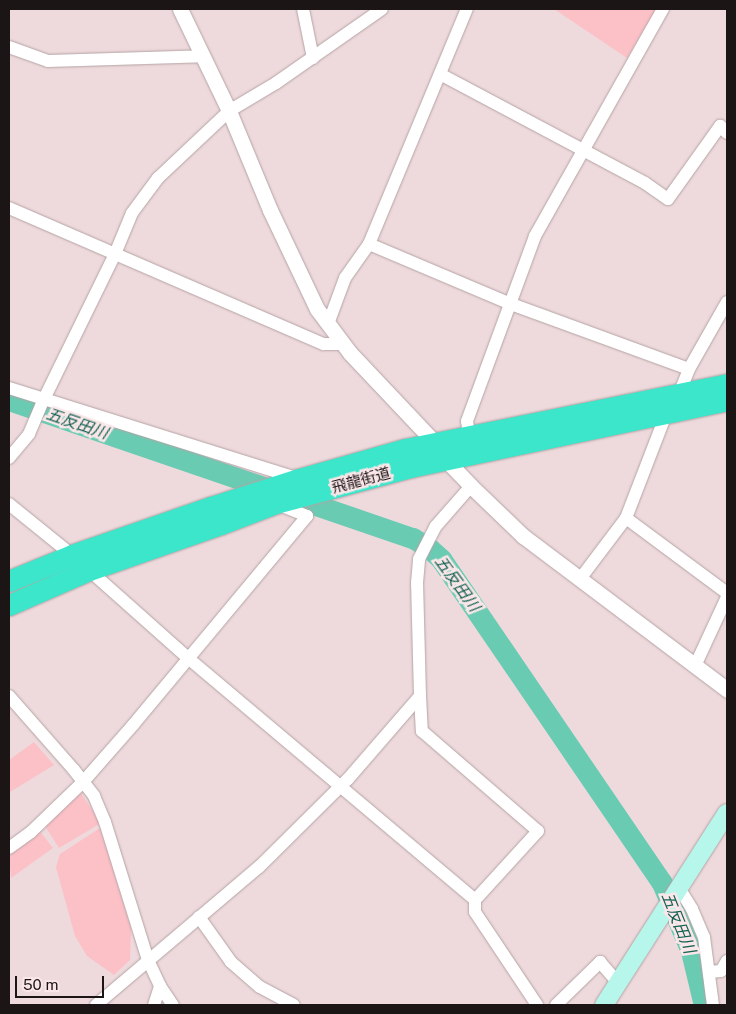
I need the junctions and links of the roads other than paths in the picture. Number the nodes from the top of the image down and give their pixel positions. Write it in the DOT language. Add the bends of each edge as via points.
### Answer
graph roads {
  1 [pos="180,9"];
  2 [pos="303,9"];
  3 [pos="382,9"];
  4 [pos="467,9"];
  5 [pos="663,9"];
  6 [pos="9,47"];
  7 [pos="203,56"];
  8 [pos="313,58"];
  9 [pos="440,74"];
  10 [pos="229,110"];
  11 [pos="727,133"];
  12 [pos="583,152"];
  13 [pos="9,208"];
  14 [pos="369,244"];
  15 [pos="115,254"];
  16 [pos="727,302"];
  17 [pos="511,304"];
  18 [pos="328,324"];
  19 [pos="343,344"];
  20 [pos="689,369"];
  21 [pos="727,384"];
  22 [pos="9,388"];
  23 [pos="679,394"];
  24 [pos="727,400"];
  25 [pos="43,401"];
  26 [pos="667,412"];
  27 [pos="469,435"];
  28 [pos="441,451"];
  29 [pos="9,458"];
  30 [pos="296,480"];
  31 [pos="471,486"];
  32 [pos="276,503"];
  33 [pos="9,504"];
  34 [pos="626,518"];
  35 [pos="72,555"];
  36 [pos="89,570"];
  37 [pos="580,579"];
  38 [pos="9,581"];
  39 [pos="727,593"];
  40 [pos="727,597"];
  41 [pos="9,605"];
  42 [pos="188,658"];
  43 [pos="695,666"];
  44 [pos="727,690"];
  45 [pos="9,696"];
  46 [pos="420,696"];
  47 [pos="83,782"];
  48 [pos="340,787"];
  49 [pos="727,813"];
  50 [pos="9,848"];
  51 [pos="677,891"];
  52 [pos="475,900"];
  53 [pos="199,918"];
  54 [pos="148,960"];
  55 [pos="721,970"];
  56 [pos="619,984"];
  57 [pos="160,986"];
  58 [pos="96,1005"];
  59 [pos="154,1005"];
  60 [pos="173,1005"];
  61 [pos="294,1005"];
  62 [pos="537,1005"];
  63 [pos="556,1005"];
  64 [pos="604,1005"];
  65 [pos="713,1005"];
  1 -- 7 [label="street"];
  2 -- 8 [label="street"];
  3 -- 8 [label="street"];
  4 -- 9 [label="street"];
  5 -- 12 [label="street"];
  6 -- 7 [label="street" via="48,61"];
  7 -- 10 [label="street"];
  8 -- 10 [label="street"];
  9 -- 12 [label="street"];
  9 -- 14 [label="street"];
  10 -- 15 [label="street" via="158,178 132,214"];
  10 -- 18 [label="street" via="270,210 317,309"];
  11 -- 12 [label="street" via="720,126 668,199"];
  12 -- 17 [label="street" via="535,236"];
  13 -- 15 [label="street"];
  14 -- 17 [label="street"];
  14 -- 18 [label="street" via="345,278"];
  15 -- 19 [label="street" via="324,344"];
  15 -- 25 [label="street"];
  16 -- 20 [label="street"];
  17 -- 20 [label="street"];
  17 -- 27 [label="street" via="467,421"];
  18 -- 19 [label="street"];
  19 -- 28 [label="street"];
  20 -- 23 [label="street"];
  21 -- 23 [label="highway, 飛龍街道"];
  22 -- 25 [label="street"];
  23 -- 27 [label="highway, 飛龍街道"];
  24 -- 26 [label="highway, 飛龍街道"];
  25 -- 29 [label="street" via="30,434"];
  25 -- 30 [label="street"];
  26 -- 28 [label="highway, 飛龍街道"];
  26 -- 34 [label="street"];
  27 -- 28 [label="highway, 飛龍街道"];
  28 -- 30 [label="highway, 飛龍街道"];
  28 -- 31 [label="street"];
  28 -- 32 [label="highway, 飛龍街道"];
  30 -- 35 [label="highway, 飛龍街道"];
  31 -- 37 [label="street" via="523,536"];
  31 -- 46 [label="street" via="436,526 419,559"];
  32 -- 36 [label="highway, 飛龍街道"];
  32 -- 42 [label="street" via="307,516"];
  33 -- 35 [label="street"];
  34 -- 37 [label="street"];
  34 -- 39 [label="street"];
  35 -- 38 [label="highway, 飛龍街道"];
  36 -- 41 [label="highway, 飛龍街道"];
  36 -- 42 [label="street"];
  37 -- 43 [label="street"];
  40 -- 43 [label="street"];
  42 -- 47 [label="street"];
  42 -- 48 [label="street"];
  43 -- 44 [label="street"];
  45 -- 47 [label="street"];
  46 -- 48 [label="street"];
  46 -- 52 [label="street" via="422,731 538,831"];
  47 -- 50 [label="street"];
  47 -- 54 [label="street" via="94,796 105,822"];
  48 -- 52 [label="street"];
  48 -- 53 [label="street" via="259,867"];
  49 -- 51 [label="main road"];
  51 -- 55 [label="street" via="692,909"];
  51 -- 56 [label="main road"];
  52 -- 62 [label="street" via="475,912"];
  53 -- 54 [label="street"];
  53 -- 61 [label="street" via="231,962 260,987"];
  54 -- 57 [label="street"];
  54 -- 58 [label="street"];
  55 -- 65 [label="street" via="710,990"];
  56 -- 63 [label="street" via="600,962"];
  56 -- 64 [label="main road"];
  57 -- 59 [label="street"];
  57 -- 60 [label="street"];
}
